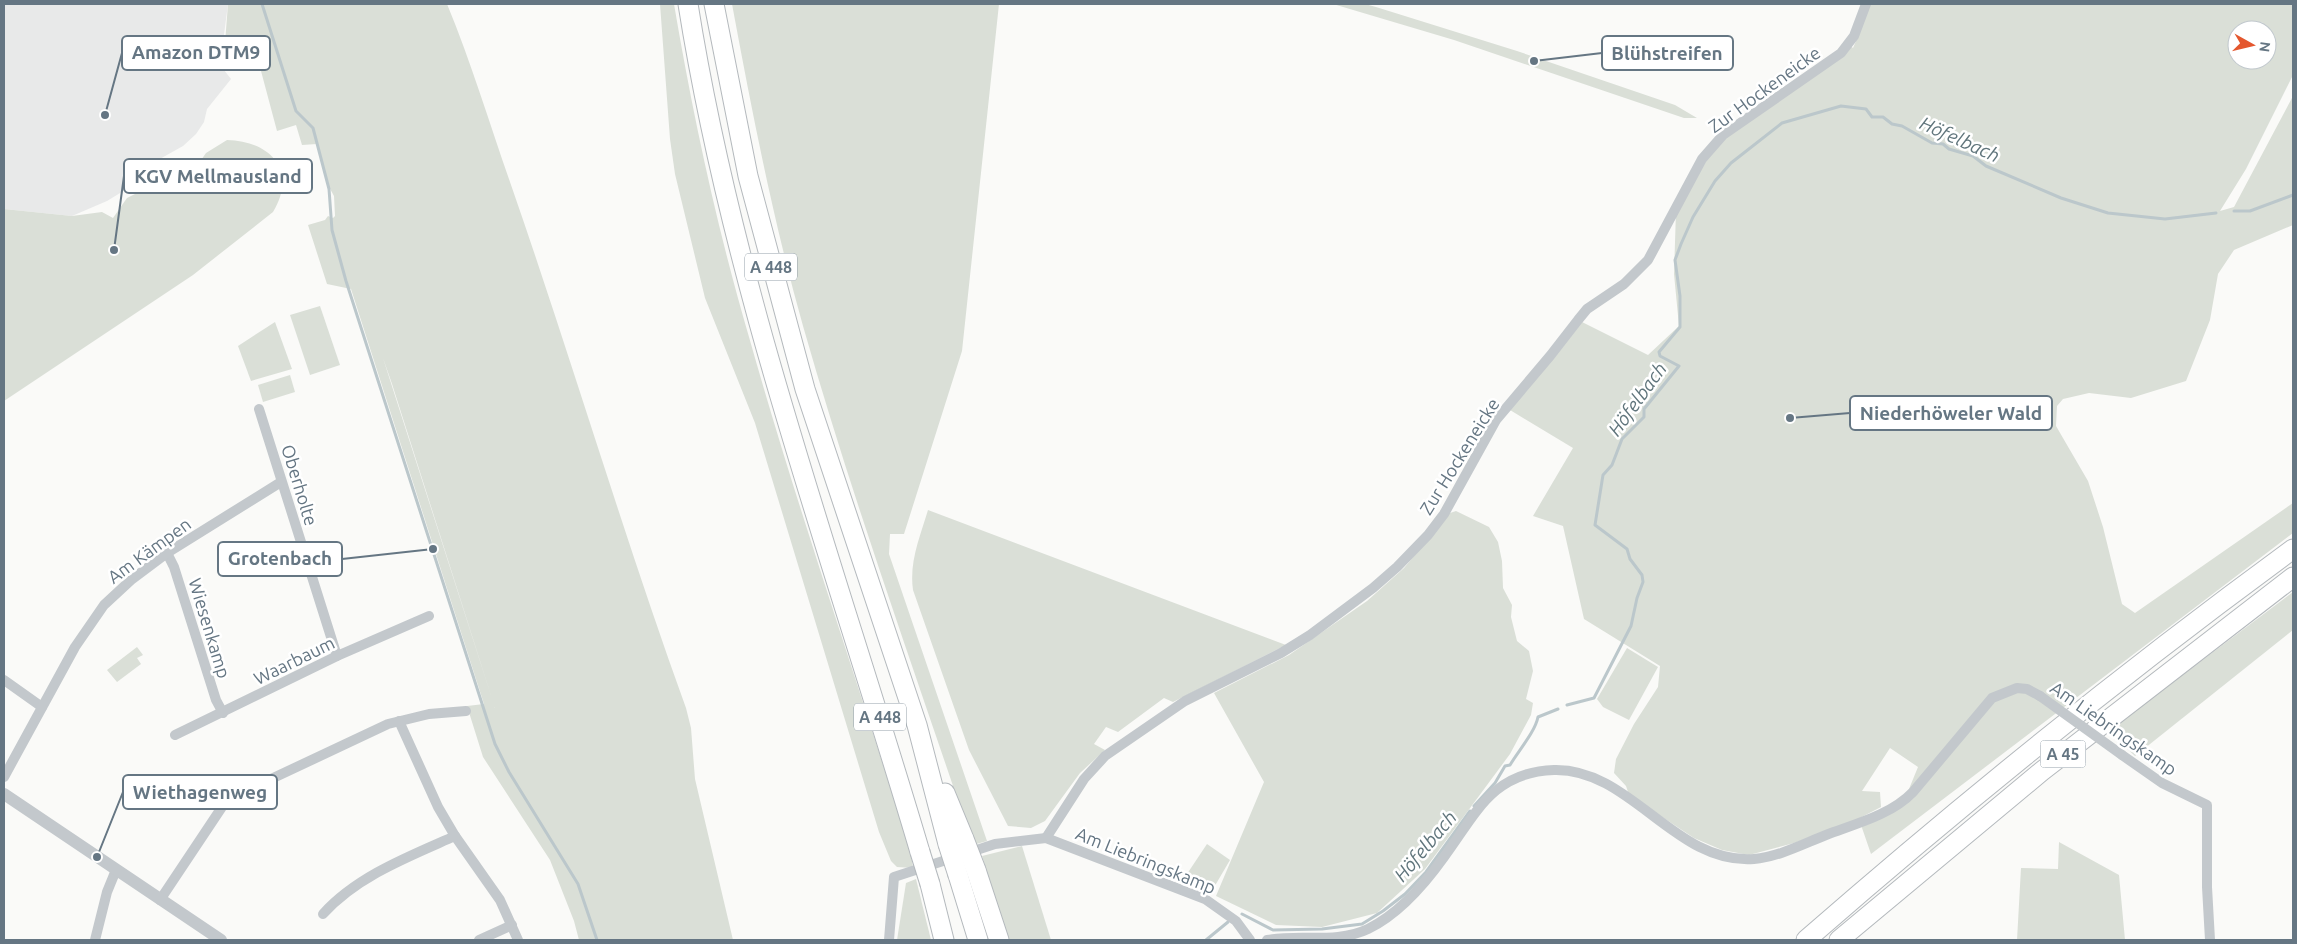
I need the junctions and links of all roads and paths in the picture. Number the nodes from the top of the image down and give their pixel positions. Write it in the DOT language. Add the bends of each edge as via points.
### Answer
graph roads {
  1 [pos="688,4"];
  2 [pos="714,4"];
  3 [pos="1866,4"];
  4 [pos="259,410"];
  5 [pos="281,482"];
  6 [pos="2293,549"];
  7 [pos="167,553"];
  8 [pos="2293,577"];
  9 [pos="430,616"];
  10 [pos="337,656"];
  11 [pos="4,680"];
  12 [pos="42,707"];
  13 [pos="466,711"];
  14 [pos="223,713"];
  15 [pos="399,721"];
  16 [pos="175,735"];
  17 [pos="4,777"];
  18 [pos="4,794"];
  19 [pos="455,836"];
  20 [pos="1046,838"];
  21 [pos="116,870"];
  22 [pos="967,873"];
  23 [pos="160,900"];
  24 [pos="323,914"];
  25 [pos="512,925"];
  26 [pos="95,940"];
  27 [pos="221,940"];
  28 [pos="479,940"];
  29 [pos="518,940"];
  30 [pos="889,940"];
  31 [pos="944,940"];
  32 [pos="978,940"];
  33 [pos="1000,940"];
  34 [pos="1250,940"];
  35 [pos="1267,940"];
  36 [pos="1806,940"];
  37 [pos="1839,940"];
  38 [pos="2210,940"];
  1 -- 31 [label="highway, A 448, bridge" via="716,151 754,304 930,884"];
  2 -- 22 [label="highway, A 448, bridge" via="750,184 805,390"];
  3 -- 20 [label="street, Zur Hockeneicke" via="1854,36 1841,53 1728,131 1707,151 1648,260 1624,284 1588,309 1496,420 1444,514 1397,567 1310,635 1185,701 1105,756 1084,779"];
  4 -- 5 [label="street, Oberholte"];
  5 -- 7 [label="street, Am Kämpen"];
  5 -- 10 [label="street, Oberholte"];
  6 -- 36 [label="highway, A 45" via="2029,753"];
  7 -- 12 [label="street, Am Kämpen" via="104,605 75,647"];
  7 -- 14 [label="street, Wiesenkamp"];
  8 -- 37 [label="highway, A 45" via="2042,770"];
  9 -- 10 [label="street, Waarbaum"];
  10 -- 14 [label="street, Waarbaum"];
  11 -- 12 [label="street"];
  12 -- 17 [label="street, Am Kämpen"];
  13 -- 15 [label="street" via="443,711"];
  14 -- 16 [label="street, Waarbaum"];
  15 -- 19 [label="street" via="429,789"];
  15 -- 23 [label="street" via="230,800 222,807"];
  18 -- 21 [label="street"];
  19 -- 24 [label="street" via="352,888 338,897"];
  19 -- 25 [label="street" via="492,888"];
  20 -- 30 [label="street" via="995,844 894,877"];
  20 -- 34 [label="street, Am Liebringskamp" via="1205,898 1236,921"];
  21 -- 23 [label="street"];
  21 -- 26 [label="street"];
  22 -- 32 [label="highway, A 448"];
  22 -- 33 [label="highway, A 448"];
  23 -- 27 [label="street"];
  25 -- 28 [label="street"];
  25 -- 29 [label="street"];
  35 -- 38 [label="street, Am Liebringskamp, bridge" via="1352,935 1367,930 1387,918 1423,884 1484,800 1513,779 1553,770 1583,774 1608,785 1687,839 1733,858 1758,858 1810,841 1900,804 1992,698 2017,688 2040,696 2162,783 2207,805"];
}
